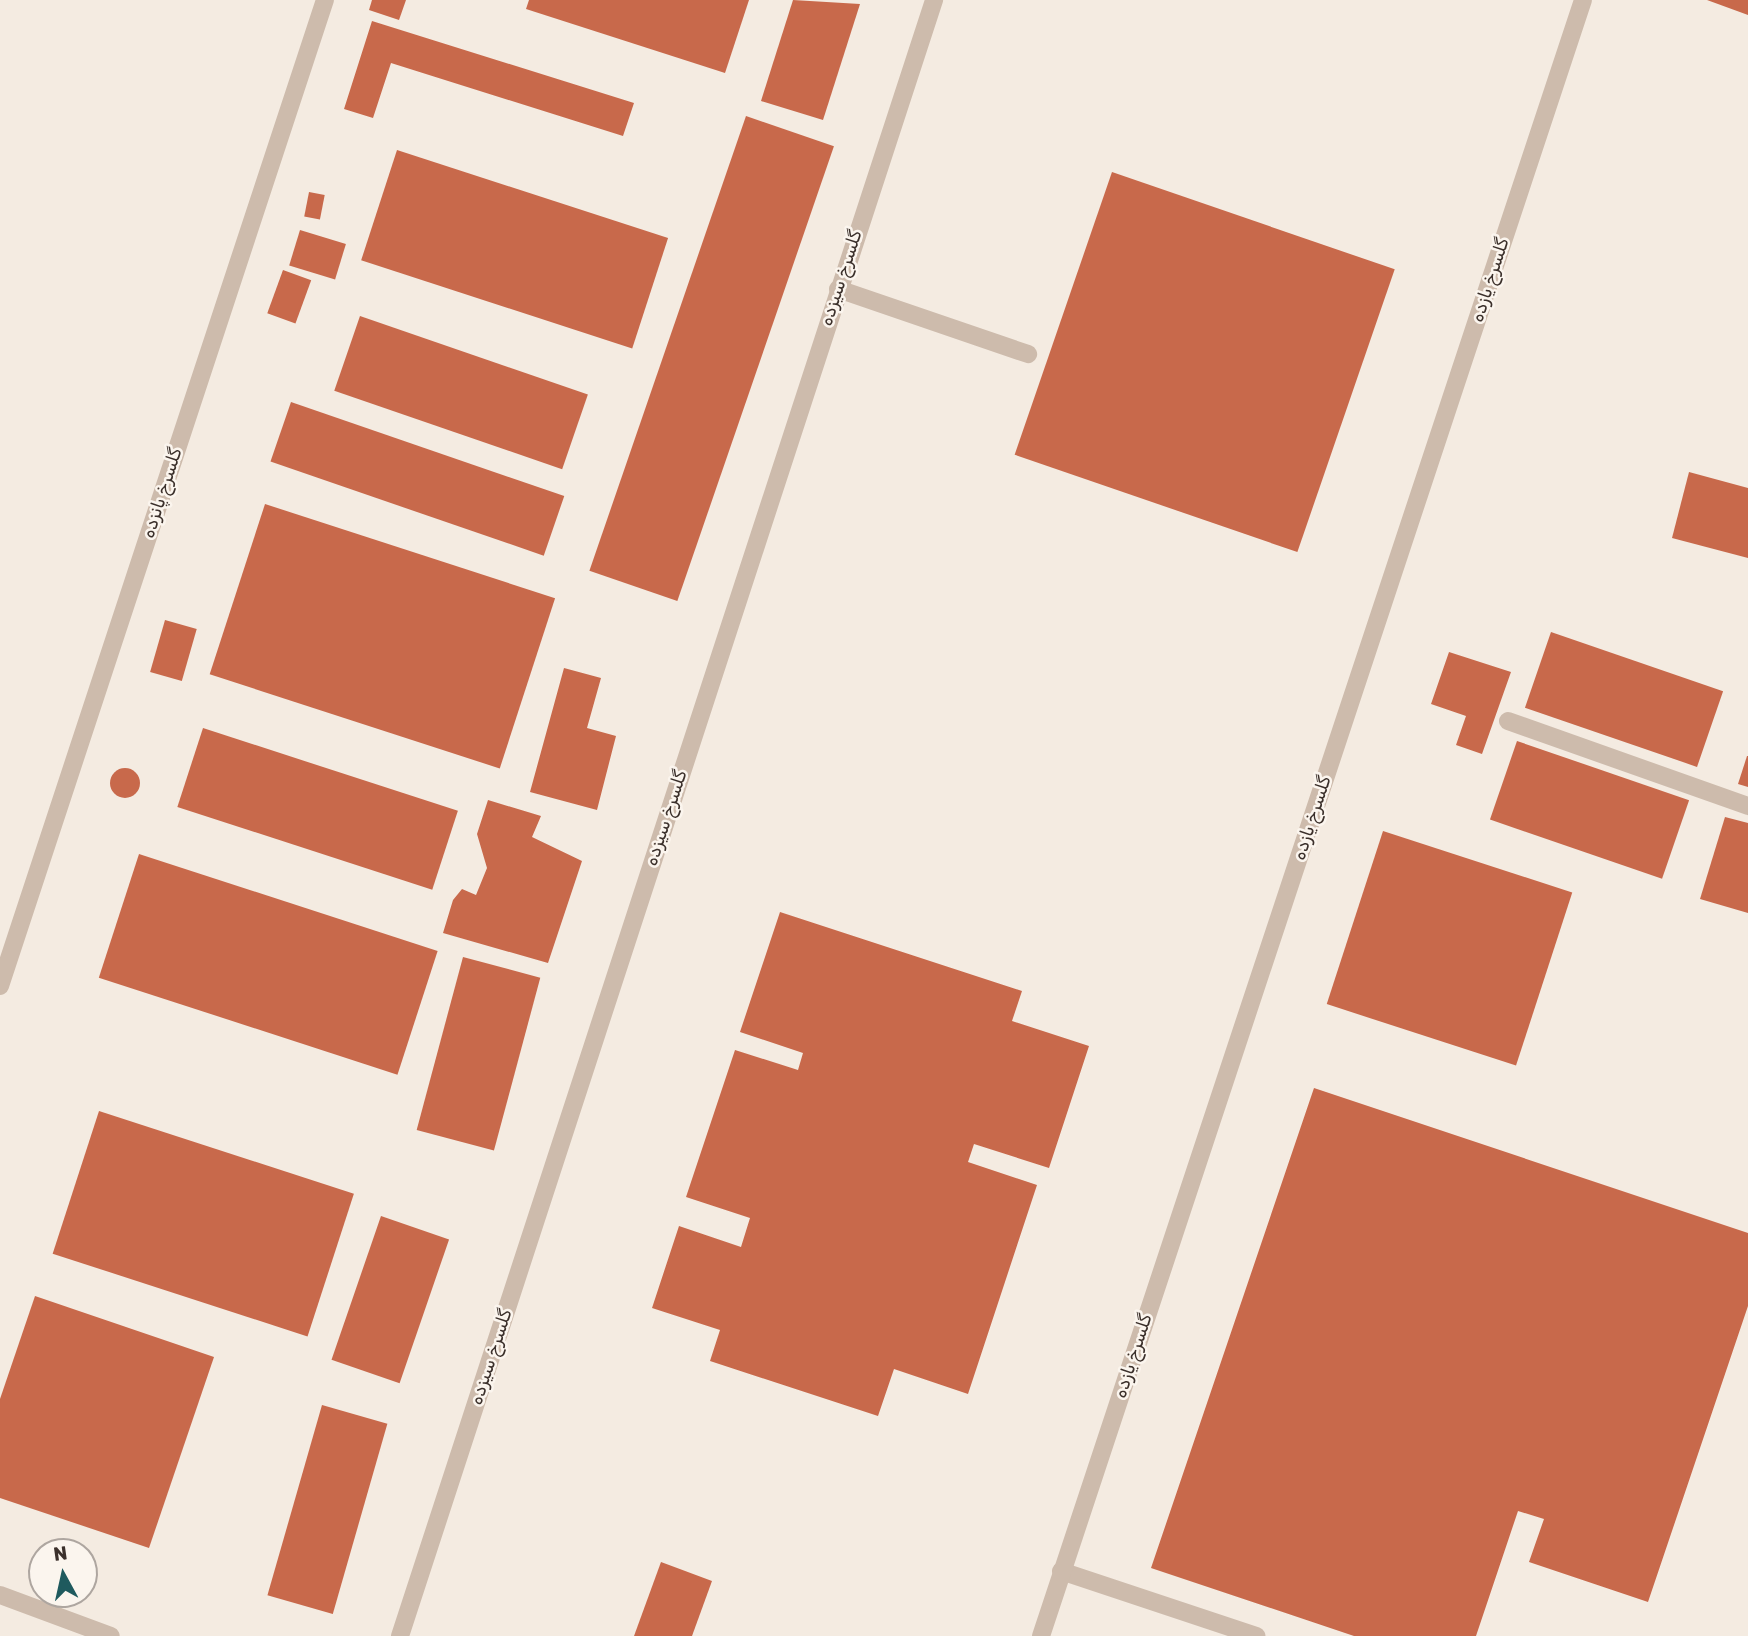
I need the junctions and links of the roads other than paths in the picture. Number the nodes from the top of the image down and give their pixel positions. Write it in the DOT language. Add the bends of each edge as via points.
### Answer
graph roads {
  1 [pos="325,0"];
  2 [pos="934,0"];
  3 [pos="1583,0"];
  4 [pos="838,289"];
  5 [pos="1028,354"];
  6 [pos="1508,721"];
  7 [pos="1748,806"];
  8 [pos="0,986"];
  9 [pos="1062,1571"];
  10 [pos="0,1595"];
  11 [pos="111,1636"];
  12 [pos="400,1636"];
  13 [pos="1041,1636"];
  14 [pos="1256,1636"];
  1 -- 8 [label="street, گلسرخ پانزده"];
  2 -- 4 [label="street, گلسرخ سیزده"];
  3 -- 9 [label="street, گلسرخ یازده"];
  4 -- 5 [label="street"];
  4 -- 12 [label="street, گلسرخ سیزده"];
  6 -- 7 [label="street"];
  9 -- 13 [label="street, گلسرخ یازده"];
  9 -- 14 [label="street"];
  10 -- 11 [label="street"];
}
